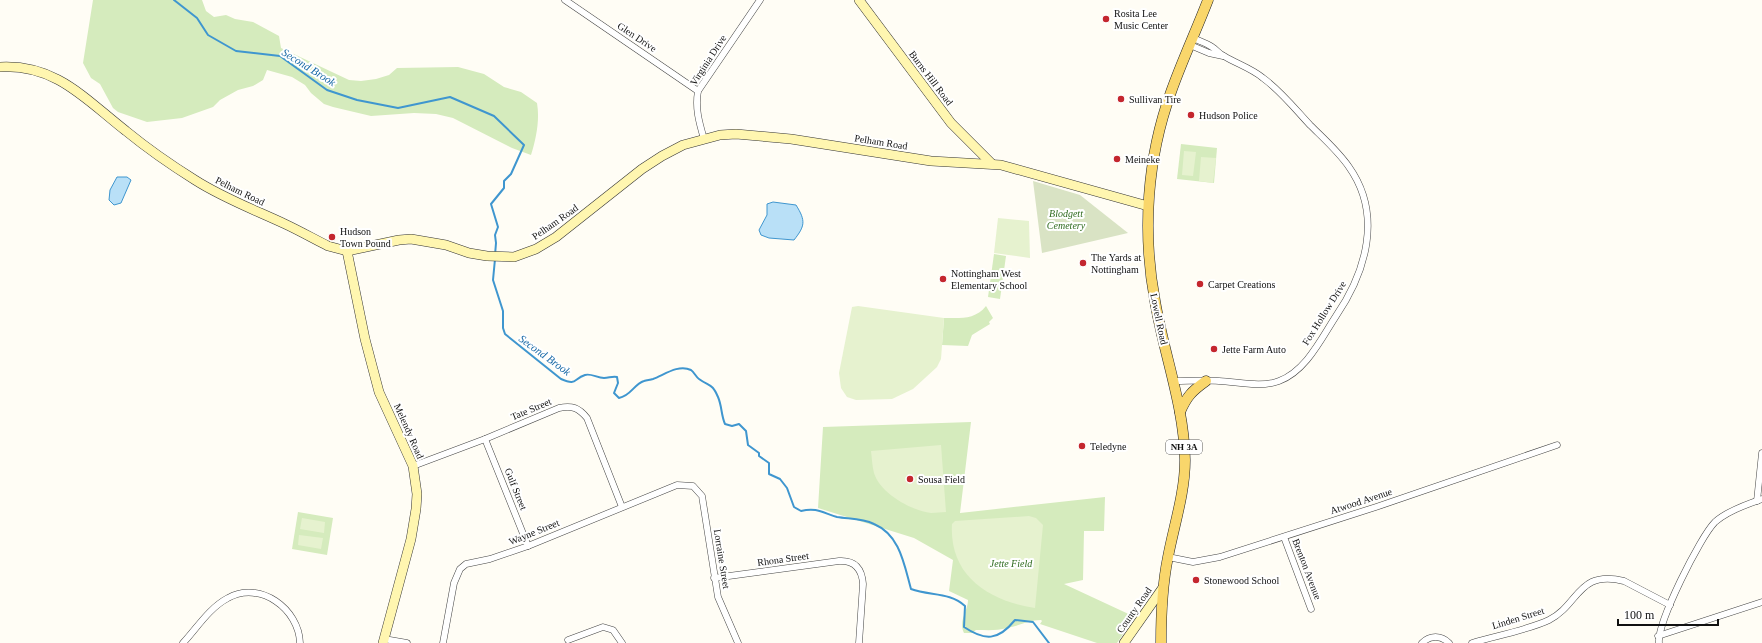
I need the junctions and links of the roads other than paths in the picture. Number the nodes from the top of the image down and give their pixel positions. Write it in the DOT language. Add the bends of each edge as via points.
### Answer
graph roads {
  1 [pos="565,0"];
  2 [pos="760,0"];
  3 [pos="859,0"];
  4 [pos="1208,0"];
  5 [pos="1191,42"];
  6 [pos="0,67"];
  7 [pos="698,91"];
  8 [pos="704,139"];
  9 [pos="992,164"];
  10 [pos="1148,206"];
  11 [pos="347,252"];
  12 [pos="1174,380"];
  13 [pos="1206,381"];
  14 [pos="1180,412"];
  15 [pos="485,439"];
  16 [pos="1557,445"];
  17 [pos="1762,453"];
  18 [pos="413,466"];
  19 [pos="686,485"];
  20 [pos="1759,500"];
  21 [pos="622,507"];
  22 [pos="1284,537"];
  23 [pos="528,546"];
  24 [pos="1168,557"];
  25 [pos="714,578"];
  26 [pos="1162,589"];
  27 [pos="1762,602"];
  28 [pos="1670,605"];
  29 [pos="1311,608"];
  30 [pos="1658,636"];
  31 [pos="568,640"];
  32 [pos="383,641"];
  33 [pos="183,643"];
  34 [pos="300,643"];
  35 [pos="407,643"];
  36 [pos="443,643"];
  37 [pos="622,643"];
  38 [pos="738,643"];
  39 [pos="859,643"];
  40 [pos="1124,643"];
  41 [pos="1161,643"];
  42 [pos="1422,643"];
  43 [pos="1449,643"];
  44 [pos="1472,643"];
  45 [pos="1659,643"];
  1 -- 7 [label="street, Glen Drive"];
  2 -- 7 [label="street, Virginia Drive"];
  3 -- 9 [label="street, Burns Hill Road" via="950,122"];
  4 -- 5 [label="main road, Lowell Road / NH 3A"];
  5 -- 10 [label="main road, Lowell Road / NH 3A" via="1162,124"];
  5 -- 13 [label="street, Fox Hollow Drive" via="1211,46 1223,56 1269,82 1340,155 1353,173 1362,194 1368,232 1365,255 1354,285 1299,368 1287,377 1272,383"];
  6 -- 11 [label="street, Pelham Road" via="29,68 58,79 196,181 328,246"];
  7 -- 8 [label="street, Virginia Drive" via="697,113"];
  8 -- 9 [label="street, Pelham Road" via="736,134 791,139 931,161"];
  8 -- 11 [label="street, Pelham Road" via="683,145 649,165 556,237 536,249 514,256 488,256 411,239"];
  9 -- 10 [label="street, Pelham Road"];
  10 -- 12 [label="main road, Lowell Road / NH 3A" via="1151,281"];
  11 -- 18 [label="street, Melendy Road" via="379,392"];
  12 -- 13 [label="street, Fox Hollow Drive"];
  12 -- 14 [label="main road, Lowell Road / NH 3A"];
  13 -- 14 [label="main road" via="1192,390"];
  14 -- 24 [label="main road, Lowell Road / NH 3A" via="1184,442 1183,484"];
  15 -- 18 [label="street, Tate Street"];
  15 -- 21 [label="street, Tate Street" via="559,408 577,408 587,418"];
  15 -- 23 [label="street, Gulf Street"];
  16 -- 22 [label="street, Atwood Avenue"];
  17 -- 20 [label="street"];
  18 -- 32 [label="street, Melendy Road" via="417,494 414,524 396,600"];
  19 -- 21 [label="street, Wayne Street" via="677,485"];
  19 -- 25 [label="street, Lorraine Street" via="693,486 702,496"];
  20 -- 28 [label="street" via="1726,514 1714,523 1705,535"];
  21 -- 23 [label="street, Wayne Street"];
  22 -- 24 [label="street, Atwood Avenue" via="1204,561"];
  22 -- 29 [label="street, Brenton Avenue"];
  23 -- 36 [label="street, Wayne Street" via="466,564 460,569 454,583"];
  24 -- 26 [label="main road, Lowell Road / NH 3A"];
  25 -- 38 [label="street, Lorraine Street" via="718,597"];
  25 -- 39 [label="street, Rhona Street" via="839,561 854,564 859,569 863,584"];
  26 -- 40 [label="street, County Road"];
  26 -- 41 [label="main road, Lowell Road / NH 3A"];
  27 -- 30 [label="street"];
  28 -- 30 [label="street"];
  28 -- 44 [label="street, Linden Street" via="1624,581 1601,579 1584,586 1562,610 1548,620"];
  30 -- 45 [label="street"];
  31 -- 37 [label="street" via="603,627 613,630"];
  32 -- 35 [label="street"];
  33 -- 34 [label="street" via="215,607 234,595 249,593 272,598 284,608 297,626"];
  42 -- 43 [label="street" via="1436,636"];
}
